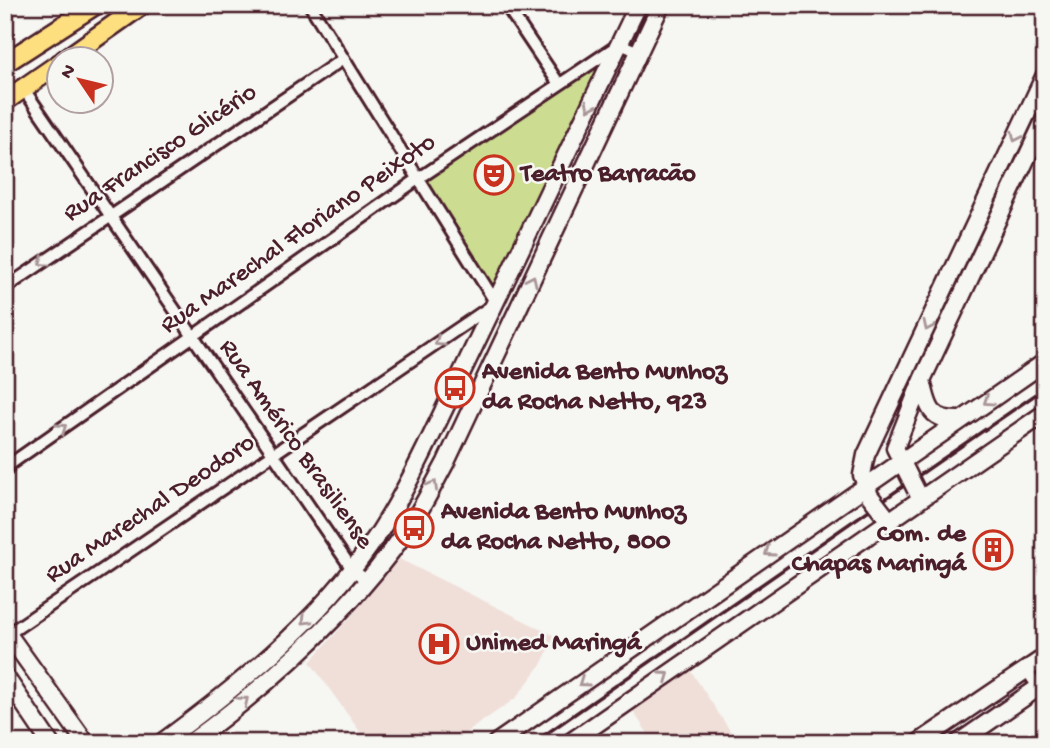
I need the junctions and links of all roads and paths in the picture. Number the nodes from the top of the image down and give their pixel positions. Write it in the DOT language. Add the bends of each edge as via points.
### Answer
graph roads {
  1 [pos="95,5"];
  2 [pos="141,5"];
  3 [pos="310,5"];
  4 [pos="506,5"];
  5 [pos="638,5"];
  6 [pos="661,5"];
  7 [pos="120,11"];
  8 [pos="620,44"];
  9 [pos="80,46"];
  10 [pos="639,52"];
  11 [pos="343,58"];
  12 [pos="5,63"];
  13 [pos="46,72"];
  14 [pos="1045,75"];
  15 [pos="559,84"];
  16 [pos="23,88"];
  17 [pos="5,101"];
  18 [pos="1045,119"];
  19 [pos="418,180"];
  20 [pos="111,216"];
  21 [pos="957,265"];
  22 [pos="974,273"];
  23 [pos="5,288"];
  24 [pos="496,303"];
  25 [pos="517,313"];
  26 [pos="193,337"];
  27 [pos="1045,362"];
  28 [pos="922,380"];
  29 [pos="1045,413"];
  30 [pos="961,419"];
  31 [pos="273,454"];
  32 [pos="6,467"];
  33 [pos="904,467"];
  34 [pos="868,491"];
  35 [pos="915,496"];
  36 [pos="888,516"];
  37 [pos="352,569"];
  38 [pos="367,581"];
  39 [pos="6,634"];
  40 [pos="1045,657"];
  41 [pos="1026,669"];
  42 [pos="5,676"];
  43 [pos="1042,690"];
  44 [pos="204,711"];
  45 [pos="213,726"];
  46 [pos="50,743"];
  47 [pos="86,743"];
  48 [pos="161,743"];
  49 [pos="190,743"];
  50 [pos="496,743"];
  51 [pos="569,743"];
  52 [pos="918,743"];
  53 [pos="958,743"];
  1 -- 12 [label="main road"];
  2 -- 7 [label="main road"];
  3 -- 11 [label="street"];
  4 -- 15 [label="street"];
  5 -- 8 [label="main road"];
  6 -- 10 [label="main road"];
  7 -- 9 [label="main road"];
  8 -- 10 [label="street"];
  8 -- 15 [label="street, Rua Marechal Floriano Peixoto"];
  8 -- 24 [label="main road, one-way"];
  25 -- 10 [label="main road, one-way"];
  11 -- 19 [label="street"];
  11 -- 20 [label="street, Rua Francisco Glicério"];
  13 -- 16 [label="main road"];
  14 -- 21 [label="main road, one-way"];
  15 -- 19 [label="street, Rua Marechal Floriano Peixoto"];
  16 -- 17 [label="main road"];
  16 -- 20 [label="street, Rua Américo Brasiliense"];
  18 -- 22 [label="main road"];
  19 -- 24 [label="street"];
  19 -- 26 [label="street, Rua Marechal Floriano Peixoto"];
  20 -- 23 [label="street, Rua Francisco Glicério, one-way"];
  20 -- 26 [label="street, Rua Américo Brasiliense"];
  21 -- 22 [label="main road"];
  21 -- 34 [label="main road, one-way" via="866,455 862,475"];
  22 -- 28 [label="main road"];
  24 -- 25 [label="street"];
  24 -- 31 [label="street, Rua Marechal Deodoro, one-way"];
  24 -- 37 [label="main road" via="389,517"];
  38 -- 25 [label="main road, one-way" via="410,526 446,462"];
  26 -- 31 [label="street, Rua Américo Brasiliense"];
  32 -- 26 [label="street, Rua Marechal Floriano Peixoto, one-way"];
  27 -- 30 [label="main road, one-way"];
  28 -- 30 [label="main road" via="935,415"];
  28 -- 33 [label="main road" via="895,448"];
  29 -- 35 [label="main road"];
  30 -- 33 [label="main road"];
  31 -- 37 [label="street, Rua Américo Brasiliense"];
  31 -- 39 [label="street, Rua Marechal Deodoro"];
  33 -- 34 [label="main road"];
  33 -- 35 [label="main road, bridge"];
  34 -- 36 [label="main road, bridge"];
  34 -- 50 [label="main road, one-way"];
  35 -- 36 [label="main road"];
  51 -- 36 [label="main road, one-way"];
  37 -- 38 [label="street, Rua Américo Brasiliense"];
  37 -- 44 [label="main road, one-way" via="276,651"];
  45 -- 38 [label="main road, one-way" via="288,665"];
  39 -- 47 [label="main road"];
  40 -- 41 [label="main road"];
  41 -- 43 [label="street"];
  41 -- 52 [label="main road"];
  42 -- 46 [label="main road"];
  43 -- 53 [label="main road"];
  44 -- 45 [label="main road"];
  44 -- 48 [label="main road"];
  45 -- 49 [label="main road"];
}
